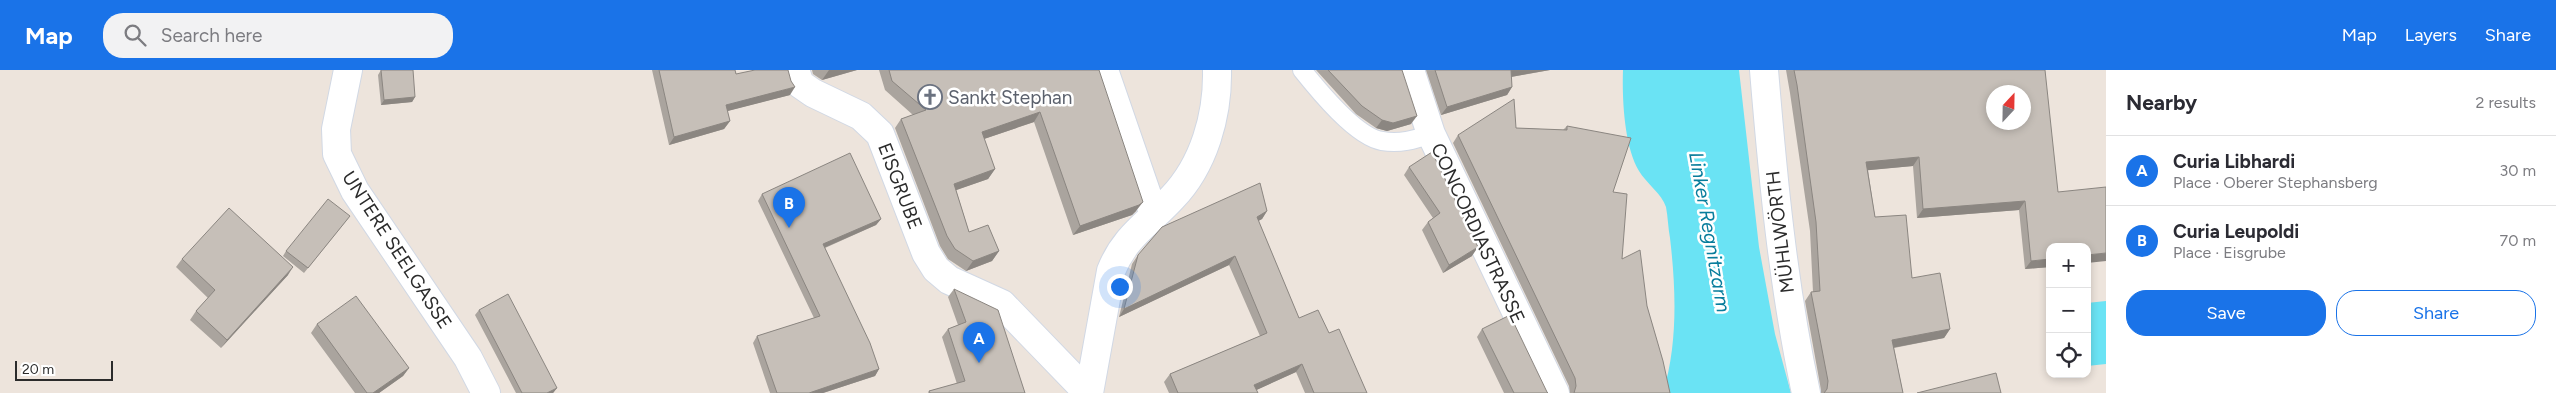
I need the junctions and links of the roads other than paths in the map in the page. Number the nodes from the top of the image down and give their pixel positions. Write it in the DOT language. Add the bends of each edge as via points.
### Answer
graph roads {
  1 [pos="348,70"];
  2 [pos="795,70"];
  3 [pos="1104,70"];
  4 [pos="1218,70"];
  5 [pos="1302,70"];
  6 [pos="1410,70"];
  7 [pos="1764,70"];
  8 [pos="1431,134"];
  9 [pos="1154,215"];
  10 [pos="486,393"];
  11 [pos="1088,393"];
  12 [pos="1555,393"];
  13 [pos="1806,393"];
  1 -- 10 [label="street, UNTERE SEELGASSE" via="336,130 337,154 354,191 468,358"];
  2 -- 11 [label="street, EISGRUBE" via="800,84 861,116 880,134 926,253 936,269 949,280 1002,304"];
  3 -- 9 [label="street"];
  4 -- 9 [label="street" via="1216,106 1202,151 1173,198"];
  5 -- 8 [label="lane" via="1352,126 1380,141 1408,142"];
  6 -- 8 [label="street, CONCORDIASTRASSE"];
  7 -- 13 [label="street, MÜHLWÖRTH" via="1785,275"];
  8 -- 12 [label="street, CONCORDIASTRASSE"];
  9 -- 11 [label="street" via="1134,232 1119,252 1111,271"];
}
